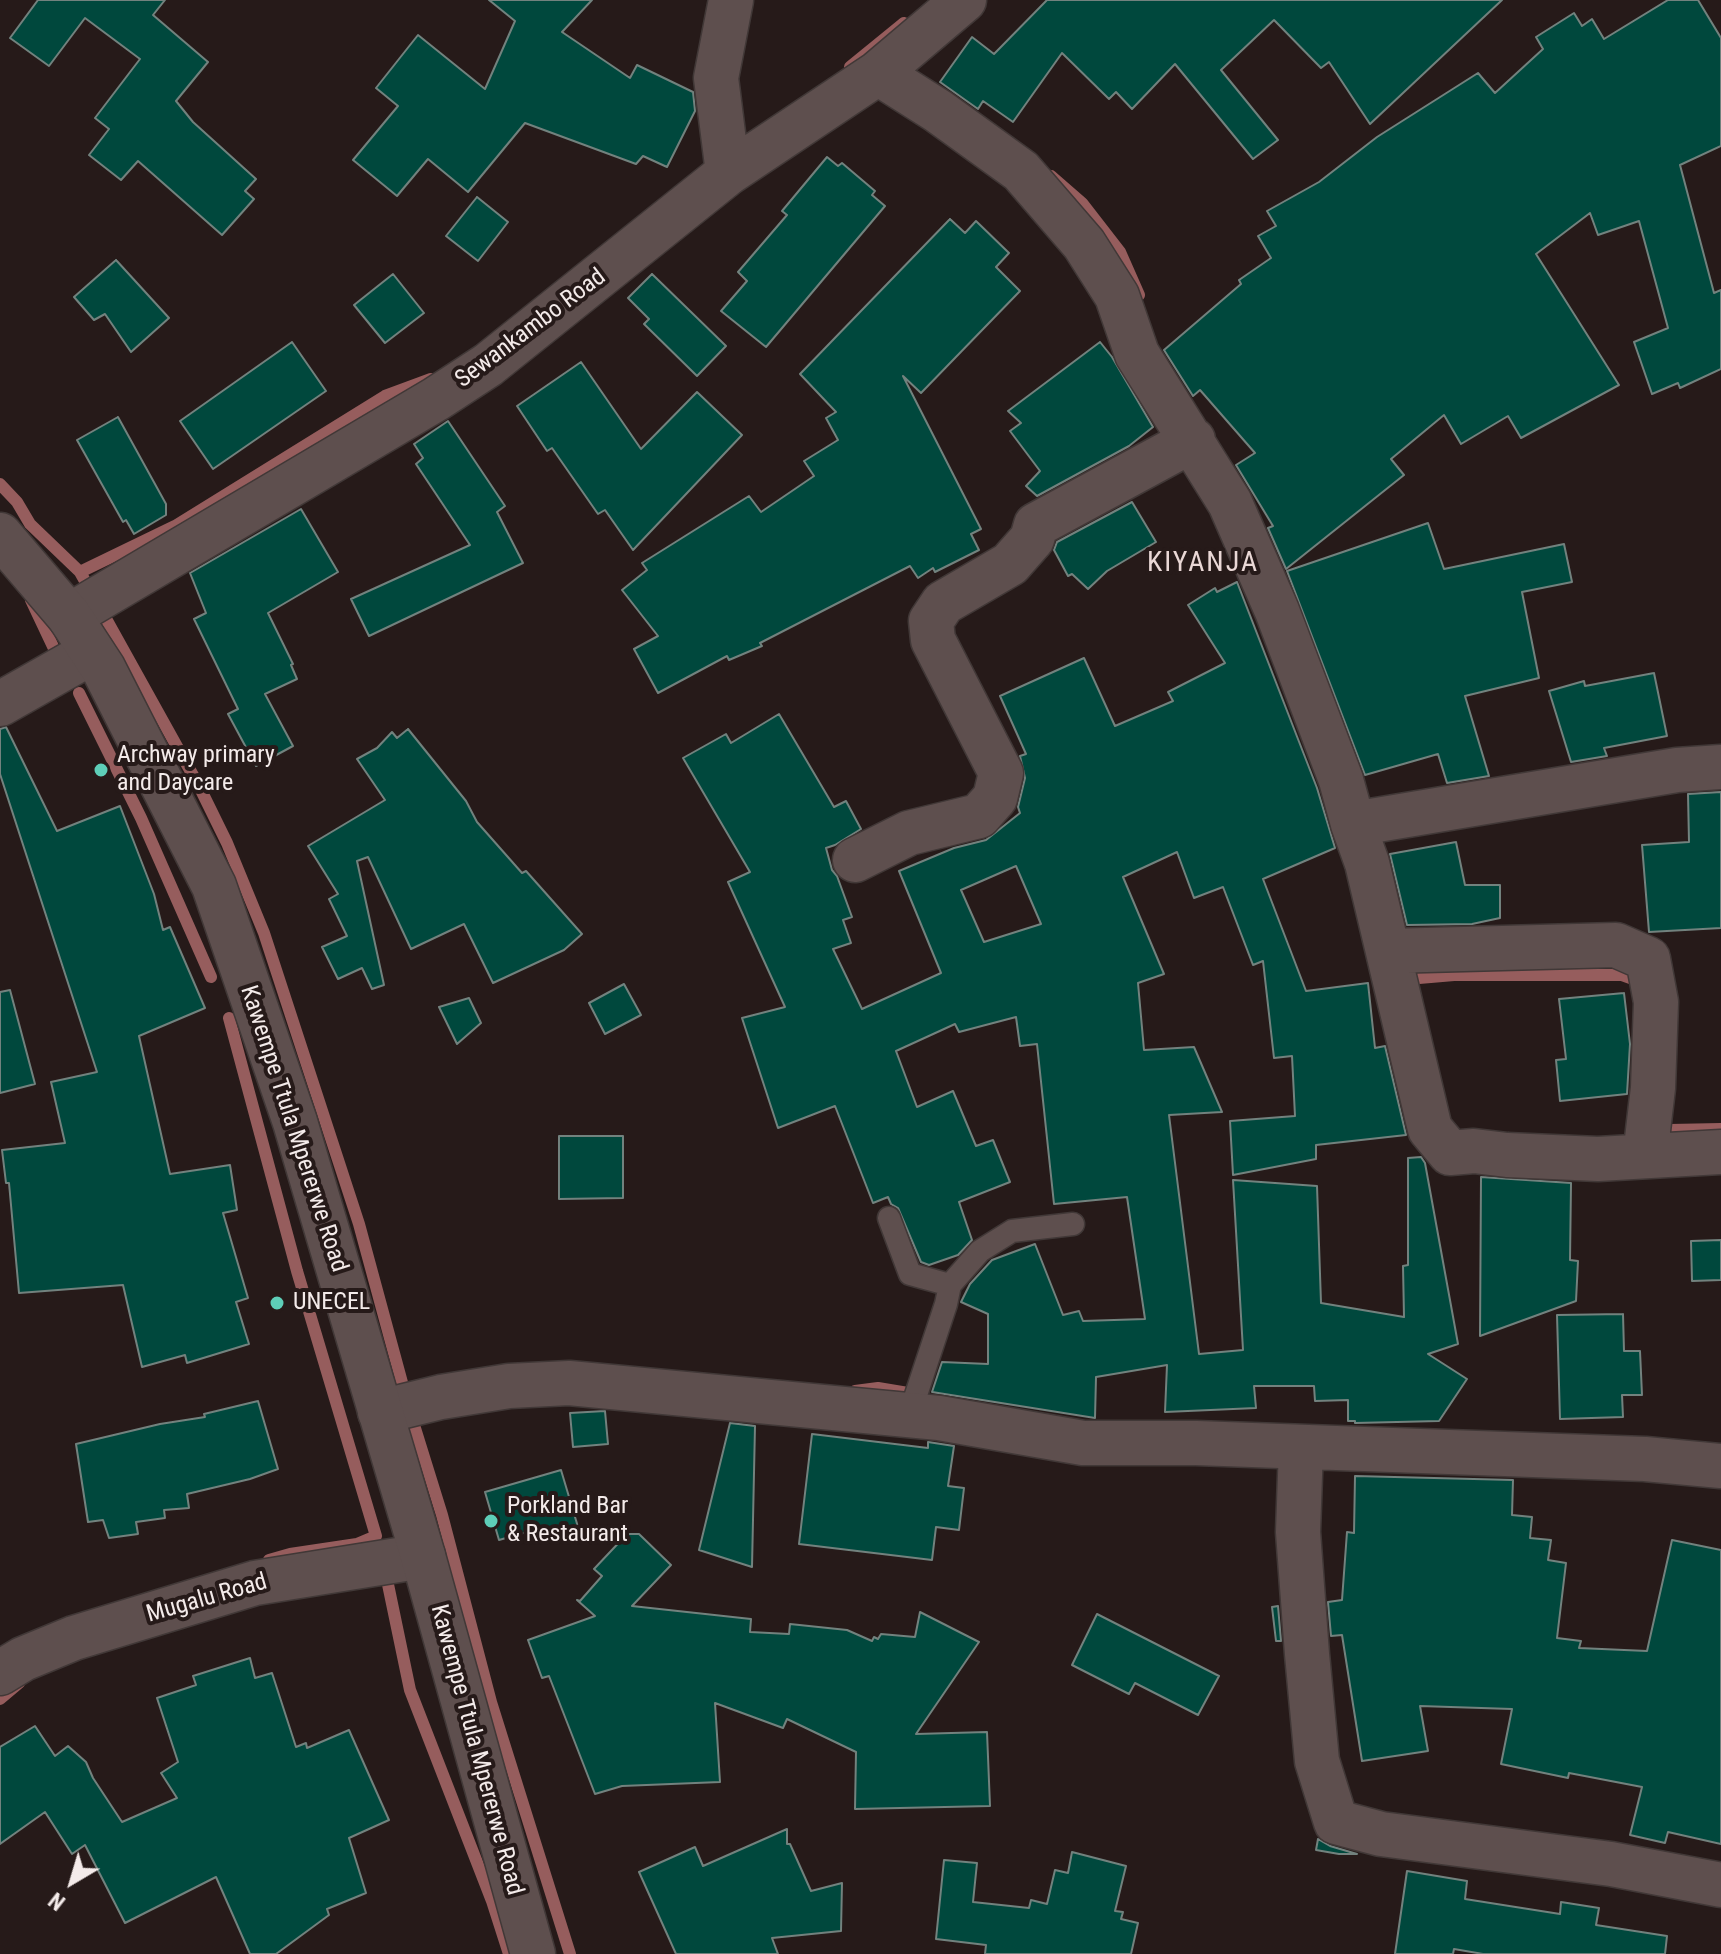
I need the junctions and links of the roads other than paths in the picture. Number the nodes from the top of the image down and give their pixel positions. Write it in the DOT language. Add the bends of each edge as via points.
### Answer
graph roads {
  1 [pos="731,0"];
  2 [pos="964,0"];
  3 [pos="878,73"];
  4 [pos="728,173"];
  5 [pos="1186,443"];
  6 [pos="0,535"];
  7 [pos="69,616"];
  8 [pos="92,652"];
  9 [pos="0,704"];
  10 [pos="1721,767"];
  11 [pos="1353,824"];
  12 [pos="855,860"];
  13 [pos="1388,951"];
  14 [pos="1721,1152"];
  15 [pos="1645,1156"];
  16 [pos="889,1218"];
  17 [pos="1073,1224"];
  18 [pos="950,1285"];
  19 [pos="380,1412"];
  20 [pos="909,1416"];
  21 [pos="1301,1447"];
  22 [pos="1721,1466"];
  23 [pos="423,1556"];
  24 [pos="0,1673"];
  25 [pos="1721,1885"];
  26 [pos="533,1954"];
  1 -- 4 [label="street" via="716,78"];
  2 -- 3 [label="street, Sewankambo Road"];
  3 -- 4 [label="street, Sewankambo Road"];
  3 -- 5 [label="street" via="1021,171 1084,244 1117,296 1137,354"];
  4 -- 7 [label="street, Sewankambo Road" via="488,365"];
  5 -- 11 [label="street" via="1230,503 1277,611"];
  5 -- 12 [label="street" via="1036,525 1032,539 1010,564 943,603 931,621 933,640 1001,773 995,798 979,816 909,833"];
  6 -- 7 [label="street, Kawempe Ttula Mpererwe Road"];
  7 -- 8 [label="street, Kawempe Ttula Mpererwe Road"];
  8 -- 9 [label="street"];
  8 -- 19 [label="street, Kawempe Ttula Mpererwe Road" via="214,886 295,1122"];
  10 -- 11 [label="street"];
  11 -- 13 [label="street"];
  13 -- 15 [label="street" via="1430,1129 1450,1153"];
  13 -- 15 [label="street" via="1616,945 1648,959 1656,1002"];
  14 -- 15 [label="street"];
  16 -- 18 [label="lane" via="910,1274"];
  17 -- 18 [label="lane" via="1012,1231 980,1251"];
  18 -- 20 [label="lane"];
  19 -- 20 [label="street" via="509,1386 569,1383"];
  19 -- 23 [label="street, Kawempe Ttula Mpererwe Road"];
  20 -- 21 [label="street" via="1083,1443"];
  21 -- 22 [label="street"];
  21 -- 25 [label="street" via="1298,1532 1307,1654 1317,1761 1336,1822 1381,1834 1611,1864"];
  23 -- 24 [label="street, Mugalu Road" via="255,1583 74,1638"];
  23 -- 26 [label="street, Kawempe Ttula Mpererwe Road"];
}
